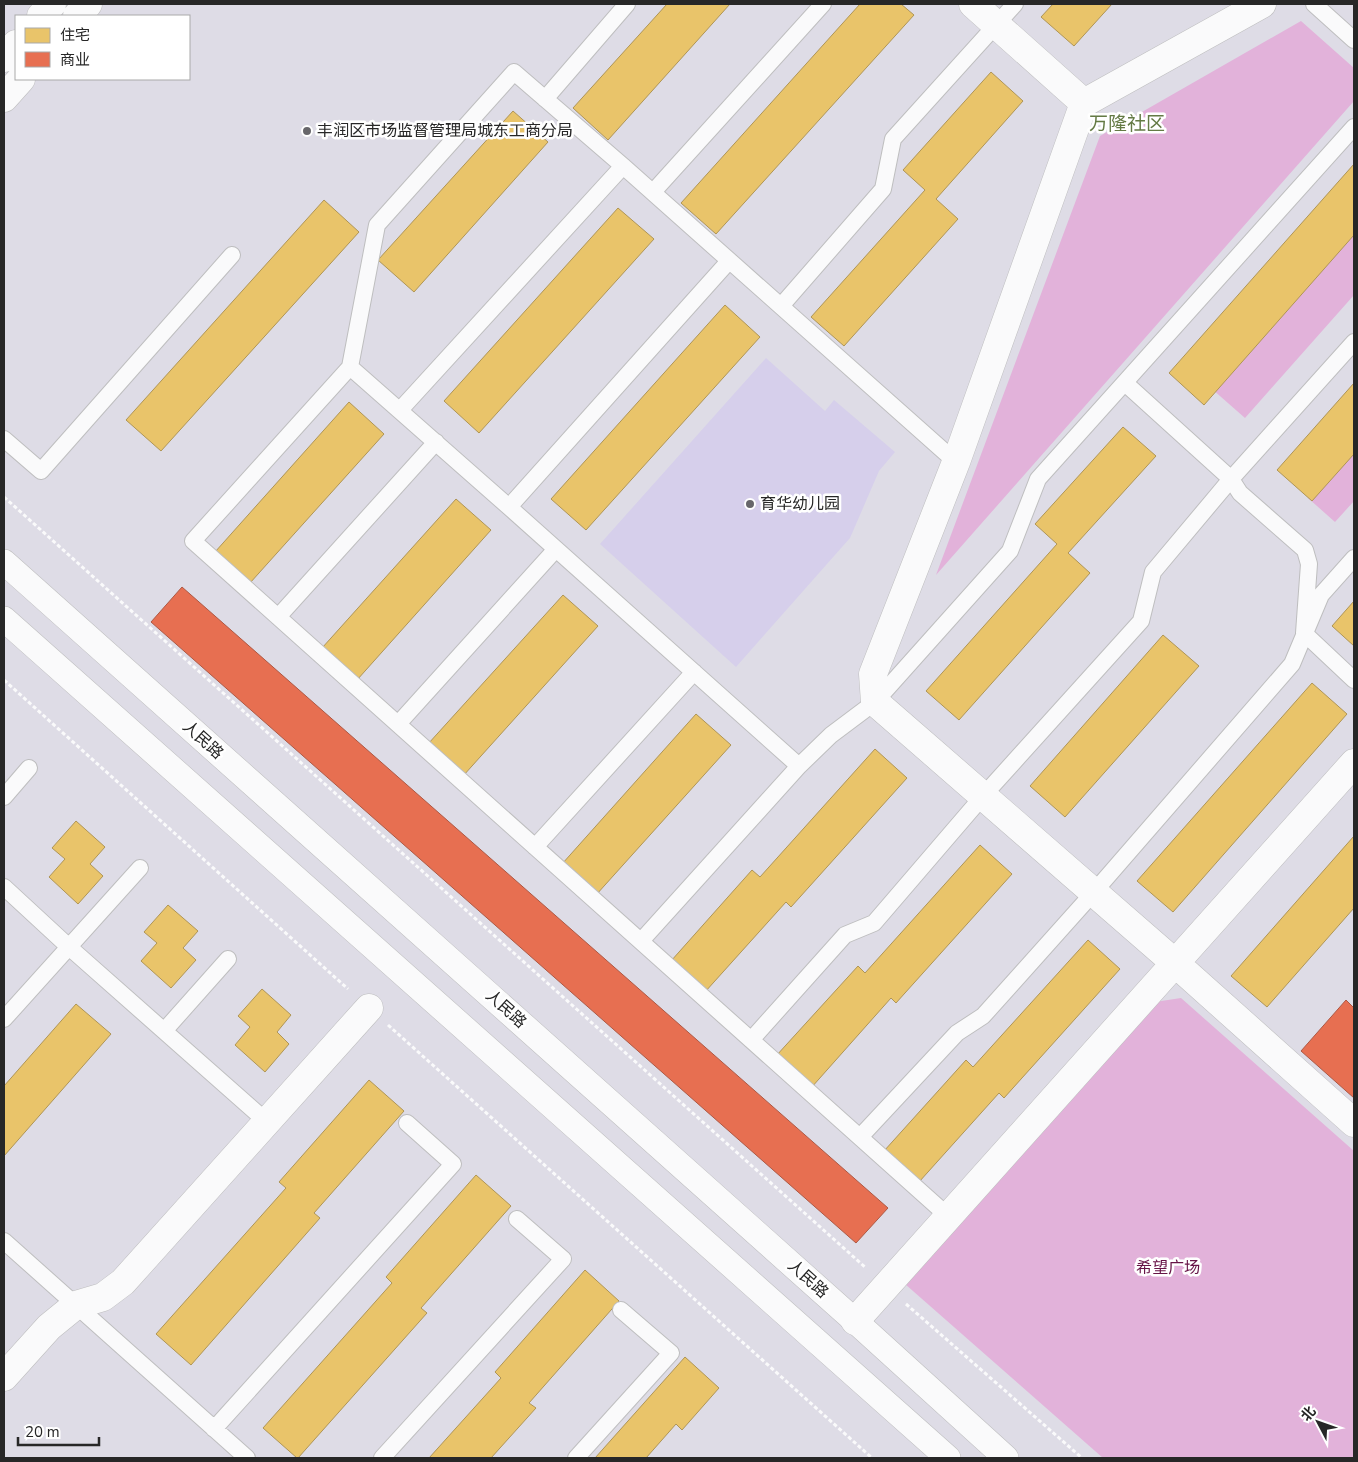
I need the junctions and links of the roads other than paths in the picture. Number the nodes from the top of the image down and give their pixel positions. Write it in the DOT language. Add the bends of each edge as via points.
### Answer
graph roads {
  1 [pos="52,4"];
  2 [pos="88,4"];
  3 [pos="627,4"];
  4 [pos="822,4"];
  5 [pos="973,4"];
  6 [pos="1015,4"];
  7 [pos="1262,4"];
  8 [pos="1314,4"];
  9 [pos="42,15"];
  10 [pos="78,15"];
  11 [pos="996,24"];
  12 [pos="1354,40"];
  13 [pos="15,45"];
  14 [pos="4,58"];
  15 [pos="20,80"];
  16 [pos="4,98"];
  17 [pos="545,99"];
  18 [pos="1084,103"];
  19 [pos="1354,127"];
  20 [pos="623,166"];
  21 [pos="652,192"];
  22 [pos="232,255"];
  23 [pos="730,261"];
  24 [pos="781,306"];
  25 [pos="1354,342"];
  26 [pos="350,367"];
  27 [pos="1125,383"];
  28 [pos="400,410"];
  29 [pos="4,439"];
  30 [pos="436,442"];
  31 [pos="956,462"];
  32 [pos="1231,479"];
  33 [pos="510,507"];
  34 [pos="556,549"];
  35 [pos="1354,558"];
  36 [pos="4,562"];
  37 [pos="278,617"];
  38 [pos="4,619"];
  39 [pos="1304,633"];
  40 [pos="694,672"];
  41 [pos="1354,680"];
  42 [pos="875,702"];
  43 [pos="398,724"];
  44 [pos="1354,763"];
  45 [pos="799,766"];
  46 [pos="29,768"];
  47 [pos="983,796"];
  48 [pos="4,797"];
  49 [pos="535,847"];
  50 [pos="140,868"];
  51 [pos="4,887"];
  52 [pos="1094,892"];
  53 [pos="641,941"];
  54 [pos="69,947"];
  55 [pos="228,959"];
  56 [pos="1176,963"];
  57 [pos="369,1008"];
  58 [pos="4,1019"];
  59 [pos="164,1031"];
  60 [pos="752,1040"];
  61 [pos="268,1122"];
  62 [pos="407,1123"];
  63 [pos="1354,1123"];
  64 [pos="860,1138"];
  65 [pos="948,1217"];
  66 [pos="518,1219"];
  67 [pos="4,1241"];
  68 [pos="76,1305"];
  69 [pos="621,1310"];
  70 [pos="855,1321"];
  71 [pos="4,1378"];
  72 [pos="214,1429"];
  73 [pos="247,1458"];
  74 [pos="382,1458"];
  75 [pos="576,1458"];
  76 [pos="948,1458"];
  77 [pos="1006,1458"];
  1 -- 9 [label="street"];
  2 -- 10 [label="street"];
  3 -- 17 [label="lane"];
  4 -- 21 [label="lane"];
  5 -- 11 [label="street"];
  6 -- 11 [label="lane"];
  7 -- 18 [label="street"];
  8 -- 12 [label="lane"];
  11 -- 18 [label="street"];
  11 -- 24 [label="lane" via="893,139 883,189"];
  13 -- 14 [label="street"];
  15 -- 16 [label="street"];
  17 -- 20 [label="lane"];
  17 -- 26 [label="lane" via="514,72 377,225"];
  18 -- 31 [label="street"];
  19 -- 27 [label="lane"];
  20 -- 21 [label="lane"];
  20 -- 28 [label="lane"];
  21 -- 23 [label="lane"];
  22 -- 29 [label="lane" via="41,471"];
  23 -- 24 [label="lane"];
  23 -- 33 [label="lane"];
  24 -- 31 [label="lane"];
  25 -- 32 [label="lane"];
  26 -- 28 [label="lane"];
  26 -- 37 [label="lane" via="193,541"];
  27 -- 32 [label="lane"];
  27 -- 42 [label="lane" via="1038,479 1010,551"];
  28 -- 30 [label="lane"];
  30 -- 33 [label="lane"];
  30 -- 37 [label="lane"];
  31 -- 42 [label="street" via="873,674"];
  32 -- 39 [label="lane" via="1240,493 1305,550 1309,564"];
  32 -- 47 [label="lane" via="1153,572 1141,621"];
  33 -- 34 [label="lane"];
  34 -- 40 [label="lane"];
  34 -- 43 [label="lane"];
  35 -- 39 [label="lane" via="1321,595"];
  36 -- 70 [label="street, 人民路"];
  37 -- 43 [label="lane"];
  38 -- 76 [label="street"];
  39 -- 41 [label="lane"];
  39 -- 52 [label="lane" via="1292,664"];
  40 -- 45 [label="lane"];
  40 -- 49 [label="lane"];
  42 -- 45 [label="lane" via="831,735"];
  42 -- 47 [label="street"];
  43 -- 49 [label="lane"];
  44 -- 56 [label="street"];
  45 -- 53 [label="lane"];
  46 -- 48 [label="lane"];
  47 -- 52 [label="street"];
  47 -- 60 [label="lane" via="874,922 845,935"];
  49 -- 53 [label="lane"];
  50 -- 54 [label="lane"];
  51 -- 54 [label="lane"];
  52 -- 56 [label="street"];
  52 -- 64 [label="lane" via="983,1016 957,1032"];
  53 -- 60 [label="lane"];
  54 -- 58 [label="lane"];
  54 -- 59 [label="lane"];
  55 -- 59 [label="lane"];
  56 -- 63 [label="street"];
  56 -- 65 [label="street"];
  57 -- 61 [label="street"];
  59 -- 61 [label="lane"];
  60 -- 64 [label="lane"];
  61 -- 68 [label="street" via="123,1282 103,1297"];
  62 -- 72 [label="lane" via="453,1164"];
  64 -- 65 [label="lane"];
  65 -- 70 [label="street"];
  66 -- 74 [label="lane" via="563,1259"];
  67 -- 68 [label="lane"];
  68 -- 71 [label="street" via="50,1327"];
  68 -- 72 [label="lane"];
  69 -- 75 [label="lane" via="671,1353"];
  70 -- 77 [label="street, 人民路"];
  72 -- 73 [label="lane"];
}
